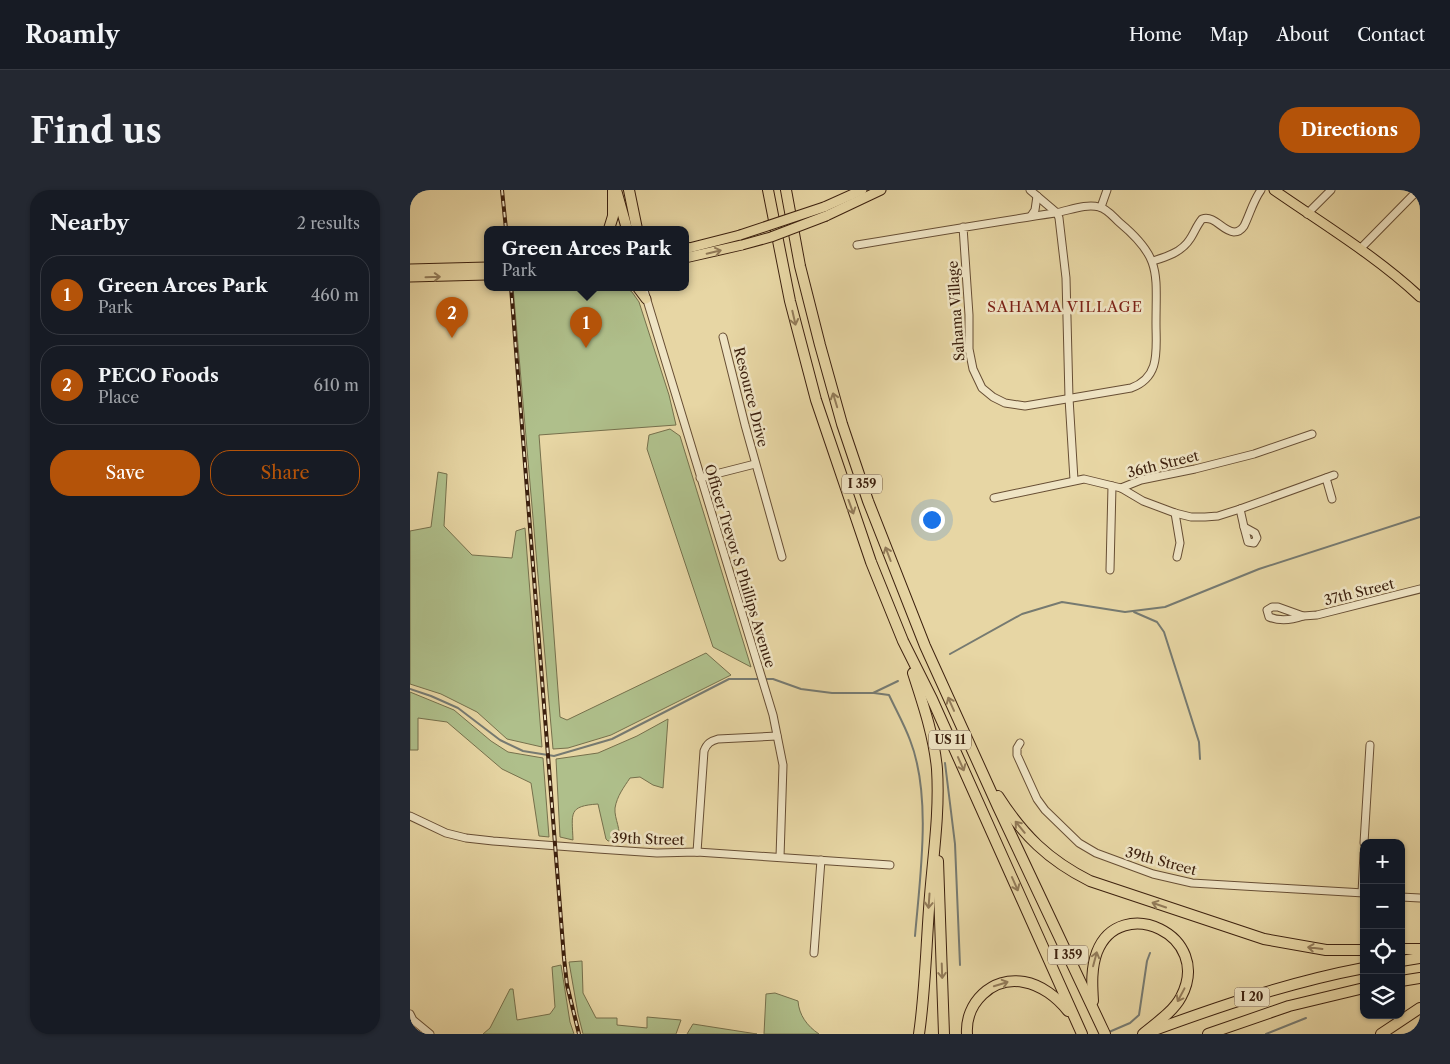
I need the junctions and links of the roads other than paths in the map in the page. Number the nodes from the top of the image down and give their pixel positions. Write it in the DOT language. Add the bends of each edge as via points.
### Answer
graph roads {
  1 [pos="612,190"];
  2 [pos="616,190"];
  3 [pos="630,190"];
  4 [pos="768,190"];
  5 [pos="786,190"];
  6 [pos="862,190"];
  7 [pos="881,190"];
  8 [pos="1030,190"];
  9 [pos="1107,190"];
  10 [pos="1261,190"];
  11 [pos="1274,190"];
  12 [pos="1331,190"];
  13 [pos="1418,190"];
  14 [pos="1038,196"];
  15 [pos="1101,207"];
  16 [pos="825,212"];
  17 [pos="1057,213"];
  18 [pos="1307,214"];
  19 [pos="1031,216"];
  20 [pos="635,218"];
  21 [pos="610,226"];
  22 [pos="626,226"];
  23 [pos="636,226"];
  24 [pos="642,226"];
  25 [pos="963,227"];
  26 [pos="856,245"];
  27 [pos="1360,249"];
  28 [pos="689,250"];
  29 [pos="689,251"];
  30 [pos="1153,262"];
  31 [pos="484,267"];
  32 [pos="410,269"];
  33 [pos="456,272"];
  34 [pos="484,275"];
  35 [pos="410,278"];
  36 [pos="639,291"];
  37 [pos="645,291"];
  38 [pos="1420,297"];
  39 [pos="646,299"];
  40 [pos="723,336"];
  41 [pos="1069,398"];
  42 [pos="1312,434"];
  43 [pos="755,464"];
  44 [pos="1334,475"];
  45 [pos="700,478"];
  46 [pos="1326,478"];
  47 [pos="1074,480"];
  48 [pos="1112,486"];
  49 [pos="1121,488"];
  50 [pos="994,498"];
  51 [pos="1332,499"];
  52 [pos="1240,509"];
  53 [pos="1175,513"];
  54 [pos="1244,528"];
  55 [pos="782,557"];
  56 [pos="1177,557"];
  57 [pos="1110,570"];
  58 [pos="1420,589"];
  59 [pos="1303,616"];
  60 [pos="903,641"];
  61 [pos="777,736"];
  62 [pos="1020,743"];
  63 [pos="1370,745"];
  64 [pos="978,764"];
  65 [pos="410,816"];
  66 [pos="936,835"];
  67 [pos="1364,839"];
  68 [pos="697,852"];
  69 [pos="780,858"];
  70 [pos="822,860"];
  71 [pos="890,864"];
  72 [pos="1360,893"];
  73 [pos="1405,897"];
  74 [pos="1420,898"];
  75 [pos="1405,949"];
  76 [pos="1420,949"];
  77 [pos="1360,950"];
  78 [pos="814,953"];
  79 [pos="1420,958"];
  80 [pos="1405,960"];
  81 [pos="1360,969"];
  82 [pos="1420,978"];
  83 [pos="1405,980"];
  84 [pos="1360,989"];
  85 [pos="1420,1008"];
  86 [pos="1095,1012"];
  87 [pos="410,1014"];
  88 [pos="1080,1030"];
  89 [pos="430,1034"];
  90 [pos="919,1034"];
  91 [pos="944,1034"];
  92 [pos="967,1034"];
  93 [pos="1105,1034"];
  94 [pos="1143,1034"];
  95 [pos="1208,1034"];
  96 [pos="1381,1034"];
  1 -- 21 [label="highway"];
  2 -- 22 [label="highway"];
  3 -- 20 [label="highway"];
  4 -- 60 [label="highway, I 359, one-way" via="788,294 816,400 864,544"];
  64 -- 5 [label="highway, I 359, one-way" via="925,646 855,463 810,306"];
  6 -- 16 [label="main road"];
  7 -- 16 [label="main road"];
  8 -- 14 [label="street"];
  9 -- 15 [label="street"];
  10 -- 30 [label="street" via="1239,231 1228,230 1212,219 1202,218 1184,247"];
  11 -- 18 [label="main road"];
  12 -- 18 [label="street"];
  13 -- 27 [label="street"];
  14 -- 17 [label="street"];
  14 -- 19 [label="street"];
  15 -- 17 [label="street"];
  15 -- 30 [label="street, Sahama Village" via="1138,239"];
  16 -- 28 [label="main road, bridge"];
  29 -- 16 [label="main road, one-way, bridge" via="742,245 771,237"];
  17 -- 19 [label="street"];
  17 -- 41 [label="street" via="1066,278"];
  18 -- 27 [label="main road"];
  19 -- 25 [label="street"];
  20 -- 23 [label="highway"];
  20 -- 24 [label="highway"];
  25 -- 26 [label="street"];
  25 -- 41 [label="street, Sahama Village" via="969,349 978,382 993,397 1011,404 1025,406"];
  27 -- 38 [label="main road"];
  30 -- 41 [label="street, Sahama Village" via="1156,351 1152,371 1143,382 1131,388"];
  31 -- 33 [label="main road"];
  32 -- 33 [label="main road"];
  33 -- 34 [label="main road"];
  35 -- 33 [label="main road, one-way"];
  36 -- 39 [label="main road"];
  37 -- 39 [label="street, Officer Trevor S Phillips Avenue"];
  39 -- 45 [label="street, Officer Trevor S Phillips Avenue"];
  40 -- 43 [label="street, Resource Drive"];
  41 -- 47 [label="street"];
  42 -- 49 [label="street, 36th Street" via="1254,454 1141,480"];
  43 -- 45 [label="street, Resource Drive"];
  43 -- 55 [label="street, Resource Drive"];
  44 -- 46 [label="street, 36th Street"];
  45 -- 61 [label="street, Officer Trevor S Phillips Avenue"];
  46 -- 51 [label="street"];
  46 -- 52 [label="street, 36th Street"];
  47 -- 48 [label="street" via="1084,479"];
  47 -- 50 [label="street"];
  48 -- 49 [label="street"];
  48 -- 57 [label="street"];
  49 -- 53 [label="street, 36th Street" via="1143,501"];
  52 -- 53 [label="street, 36th Street" via="1204,517"];
  52 -- 54 [label="street"];
  53 -- 56 [label="street" via="1180,543"];
  58 -- 59 [label="street, 37th Street"];
  60 -- 66 [label="highway" via="932,737 937,768"];
  60 -- 88 [label="highway, US 11, one-way"];
  61 -- 68 [label="street" via="718,740 705,747"];
  61 -- 69 [label="street, Officer Trevor S Phillips Avenue" via="782,765"];
  62 -- 72 [label="street, 39th Street" via="1017,755 1037,799 1079,843 1096,853 1153,874 1192,883"];
  63 -- 67 [label="street"];
  77 -- 64 [label="highway, one-way" via="1326,950 1264,939 1084,878 1054,860 1024,833"];
  64 -- 86 [label="highway, I 359"];
  65 -- 68 [label="street, 39th Street" via="446,833 466,838 657,853"];
  66 -- 90 [label="highway, one-way"];
  66 -- 91 [label="highway, one-way"];
  68 -- 69 [label="street, 39th Street"];
  69 -- 70 [label="street, 39th Street"];
  70 -- 71 [label="street, 39th Street"];
  70 -- 78 [label="street"];
  73 -- 74 [label="street"];
  75 -- 76 [label="highway"];
  79 -- 80 [label="highway"];
  81 -- 94 [label="highway, I 20" via="1275,990"];
  82 -- 83 [label="highway"];
  84 -- 95 [label="highway, I 20" via="1289,1006"];
  85 -- 96 [label="highway"];
  86 -- 93 [label="highway, I 359"];
  86 -- 94 [label="highway, one-way" via="1094,960 1107,936 1132,924 1146,924 1165,930 1180,944 1186,957 1186,984 1174,1006"];
  87 -- 89 [label="street"];
  92 -- 88 [label="highway, one-way" via="968,1020 976,1001 990,988 1010,981 1043,989 1067,1009"];
}
